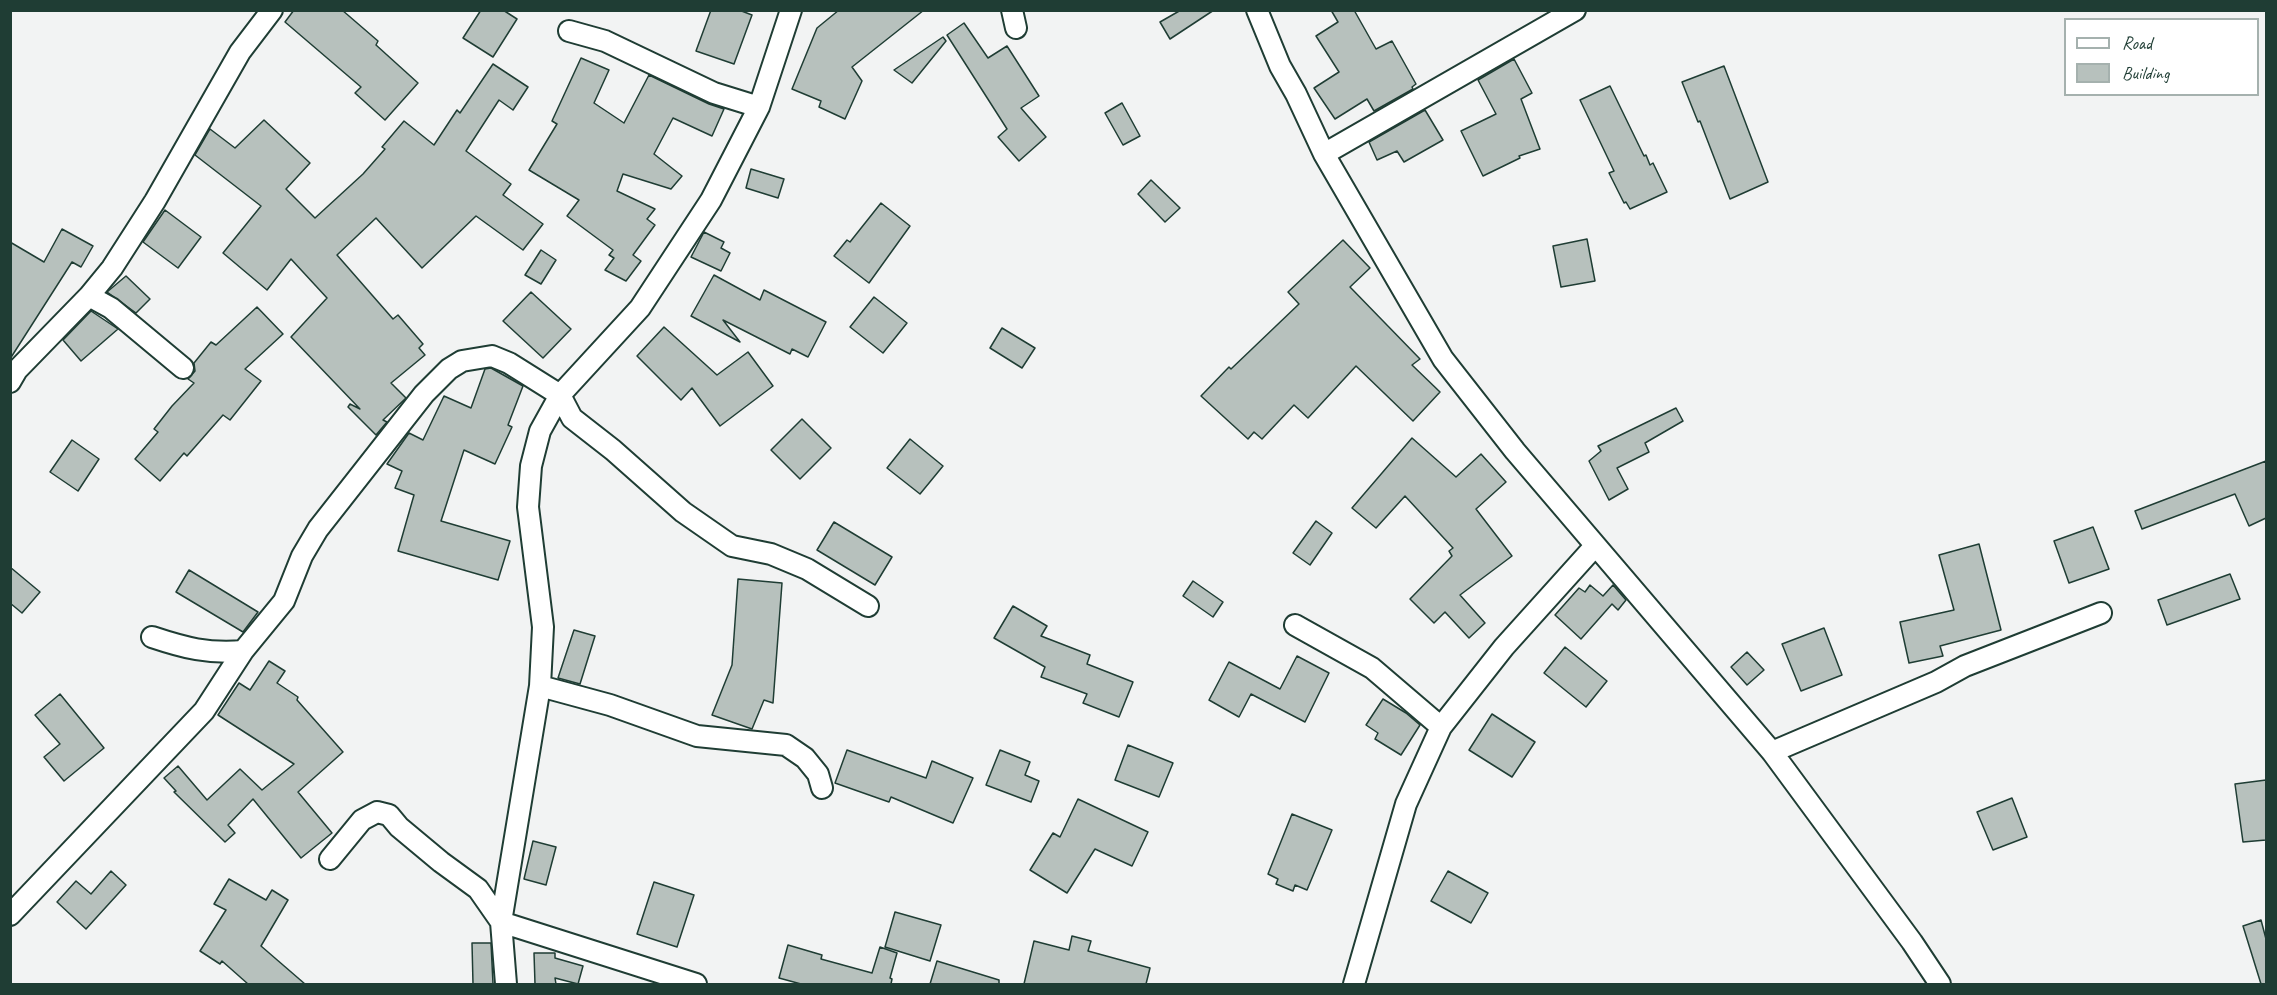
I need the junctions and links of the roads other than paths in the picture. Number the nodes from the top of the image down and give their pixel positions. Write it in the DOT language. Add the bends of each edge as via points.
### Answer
graph roads {
  1 [pos="272,10"];
  2 [pos="790,10"];
  3 [pos="1257,10"];
  4 [pos="1575,10"];
  5 [pos="569,32"];
  6 [pos="759,107"];
  7 [pos="1324,154"];
  8 [pos="89,296"];
  9 [pos="183,368"];
  10 [pos="10,382"];
  11 [pos="560,395"];
  12 [pos="1595,546"];
  13 [pos="868,606"];
  14 [pos="2101,613"];
  15 [pos="1295,625"];
  16 [pos="152,637"];
  17 [pos="243,651"];
  18 [pos="540,686"];
  19 [pos="1441,727"];
  20 [pos="1772,752"];
  21 [pos="822,788"];
  22 [pos="330,859"];
  23 [pos="10,915"];
  24 [pos="501,922"];
  25 [pos="506,984"];
  26 [pos="696,984"];
  27 [pos="1354,984"];
  28 [pos="1940,984"];
  1 -- 8 [label="street" via="240,52 155,201"];
  2 -- 6 [label="street"];
  3 -- 7 [label="street"];
  4 -- 7 [label="street"];
  5 -- 6 [label="street" via="605,41 714,93"];
  6 -- 11 [label="street" via="711,200 640,308"];
  7 -- 12 [label="street" via="1443,359"];
  8 -- 9 [label="street" via="111,308"];
  8 -- 10 [label="street"];
  11 -- 13 [label="street" via="572,418 693,519 732,546 771,554 807,569"];
  11 -- 17 [label="street" via="492,356 462,361 449,369 424,394 318,529 302,556 284,602"];
  11 -- 18 [label="street" via="540,430 531,466 528,507 543,627"];
  12 -- 19 [label="street" via="1504,647"];
  12 -- 20 [label="street"];
  14 -- 20 [label="street" via="1965,666"];
  15 -- 19 [label="street" via="1372,668"];
  16 -- 17 [label="street" via="216,653"];
  17 -- 23 [label="street" via="204,711"];
  18 -- 21 [label="street" via="610,705 697,736 786,745 805,758 818,774"];
  18 -- 24 [label="street"];
  19 -- 27 [label="street" via="1406,804"];
  20 -- 28 [label="street"];
  22 -- 24 [label="street" via="362,819 377,812 389,815 477,890"];
  24 -- 25 [label="street"];
  24 -- 26 [label="street"];
}
